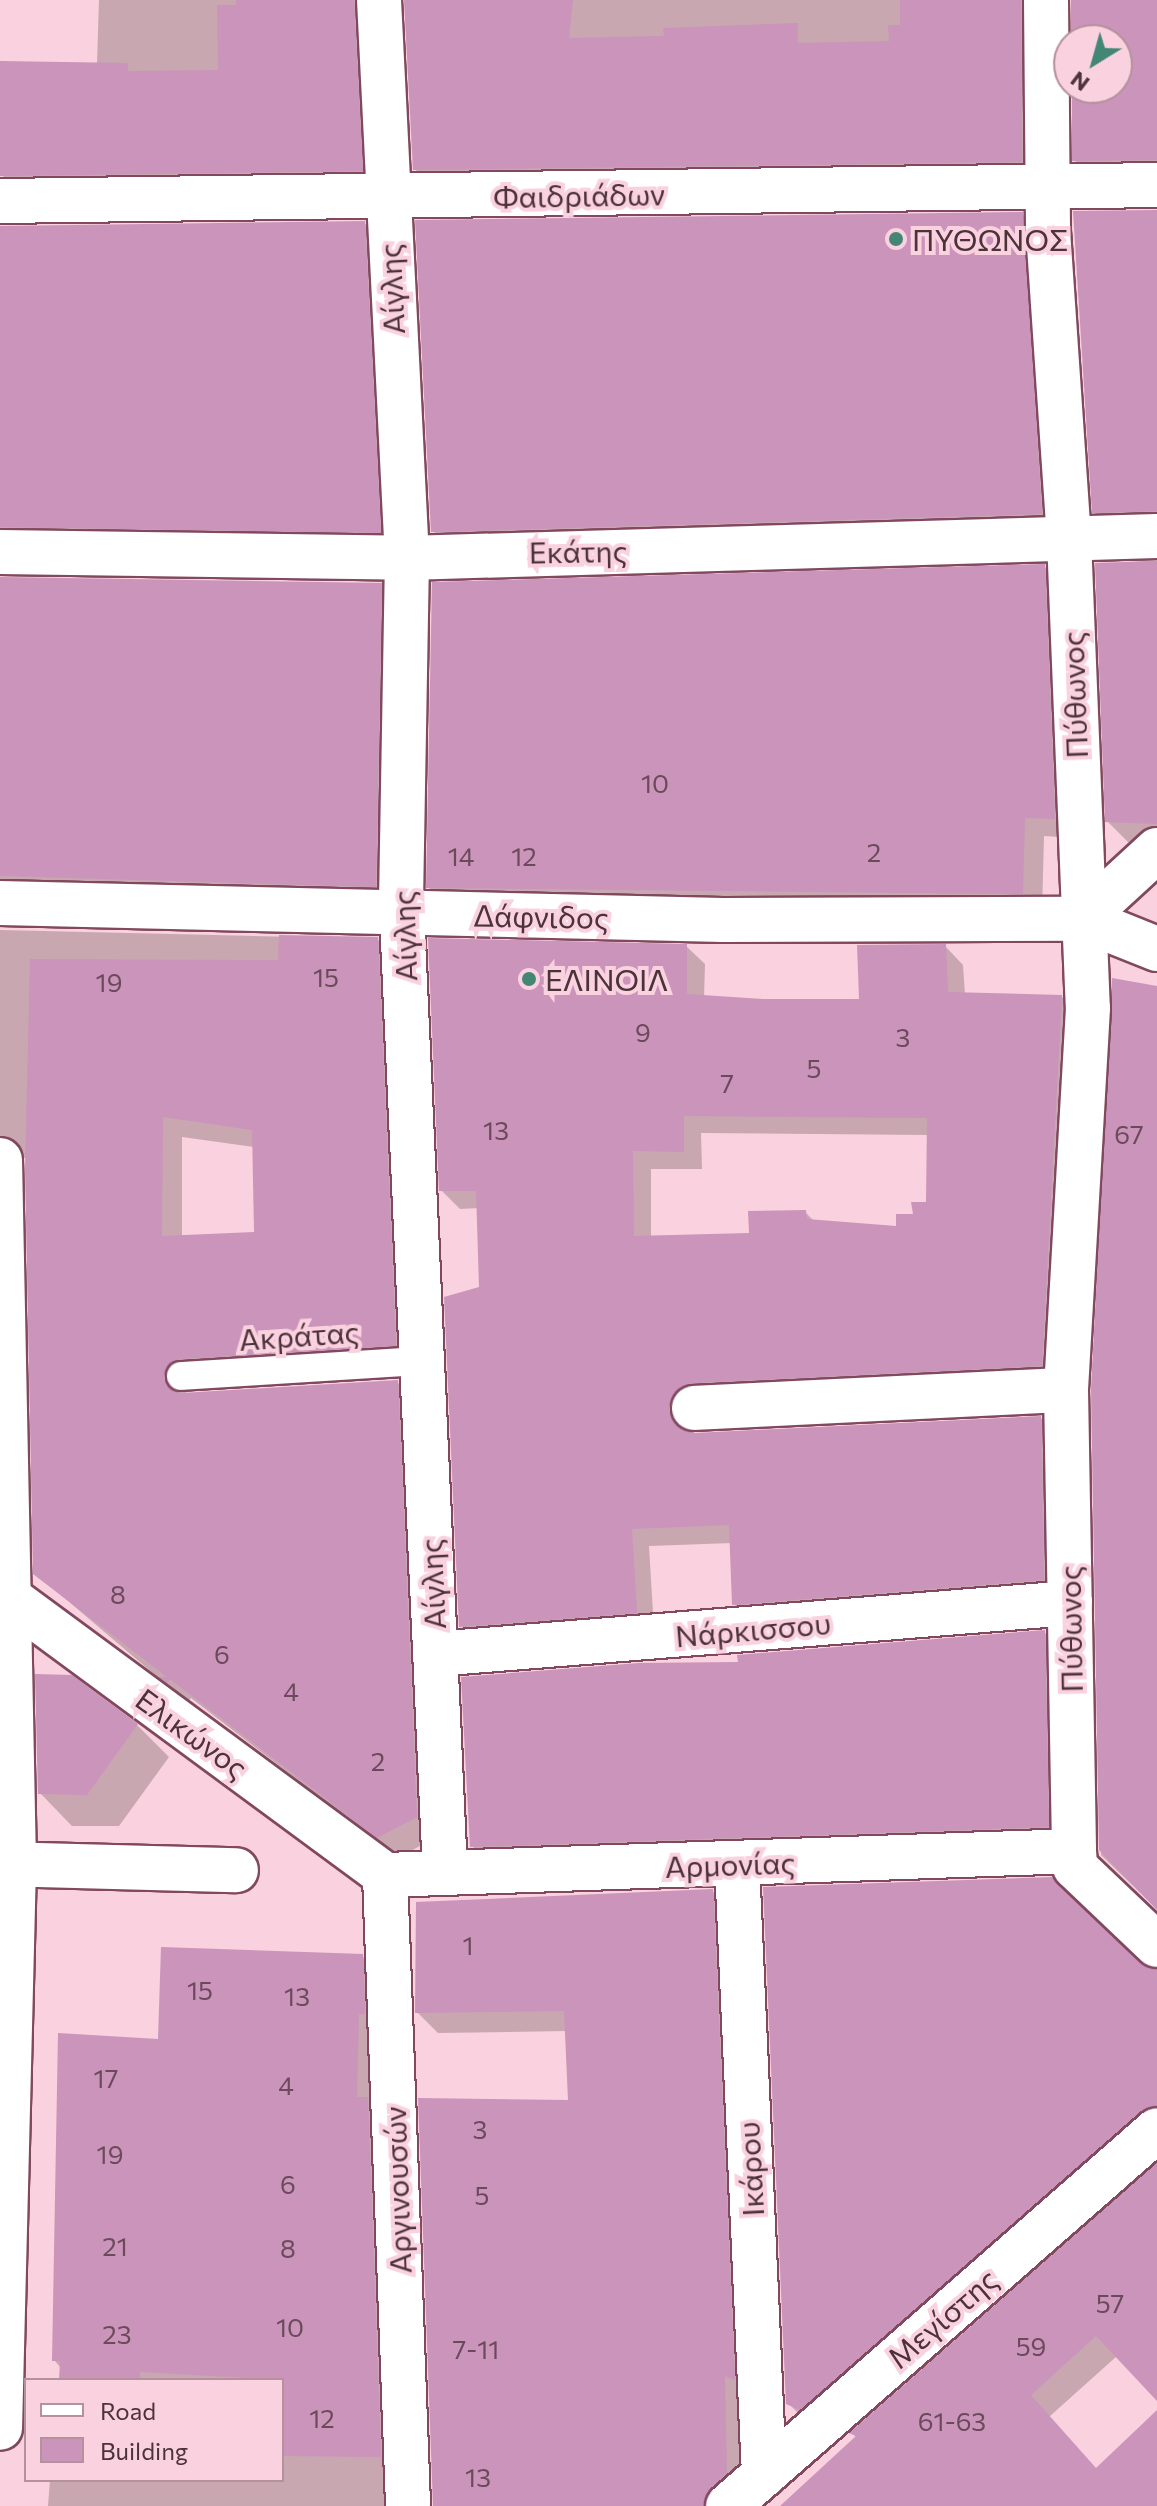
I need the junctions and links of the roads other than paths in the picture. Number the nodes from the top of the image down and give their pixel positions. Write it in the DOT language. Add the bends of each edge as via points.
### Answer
graph roads {
  1 [pos="379,0"];
  2 [pos="1046,0"];
  3 [pos="1157,185"];
  4 [pos="1047,189"];
  5 [pos="386,197"];
  6 [pos="0,201"];
  7 [pos="1157,536"];
  8 [pos="1069,539"];
  9 [pos="0,552"];
  10 [pos="407,558"];
  11 [pos="1157,850"];
  12 [pos="0,903"];
  13 [pos="404,913"];
  14 [pos="1082,919"];
  15 [pos="1157,949"];
  16 [pos="0,1160"];
  17 [pos="422,1361"];
  18 [pos="181,1376"];
  19 [pos="1066,1390"];
  20 [pos="694,1408"];
  21 [pos="6,1596"];
  22 [pos="1070,1603"];
  23 [pos="435,1654"];
  24 [pos="1074,1859"];
  25 [pos="7,1864"];
  26 [pos="737,1864"];
  27 [pos="236,1870"];
  28 [pos="445,1873"];
  29 [pos="385,1875"];
  30 [pos="1157,1945"];
  31 [pos="1157,2130"];
  32 [pos="0,2428"];
  33 [pos="764,2474"];
  34 [pos="408,2506"];
  35 [pos="728,2506"];
  1 -- 5 [label="street, Αίγλης"];
  2 -- 4 [label="street, Πύθωνος"];
  3 -- 4 [label="street, Φαιδριάδων"];
  4 -- 5 [label="street, Φαιδριάδων"];
  4 -- 8 [label="street, Πύθωνος"];
  5 -- 6 [label="street, Φαιδριάδων"];
  5 -- 10 [label="street, Αίγλης"];
  7 -- 8 [label="street, Εκάτης"];
  8 -- 10 [label="street, Εκάτης"];
  8 -- 14 [label="street, Πύθωνος"];
  9 -- 10 [label="street, Εκάτης"];
  10 -- 13 [label="street, Αίγλης"];
  11 -- 14 [label="street"];
  12 -- 13 [label="street, Δάφνιδος"];
  13 -- 14 [label="street, Δάφνιδος" via="723,920"];
  13 -- 17 [label="street, Αίγλης"];
  14 -- 15 [label="street"];
  14 -- 19 [label="street, Πύθωνος" via="1088,1008"];
  16 -- 21 [label="street"];
  17 -- 18 [label="lane, Ακράτας"];
  17 -- 23 [label="street, Αίγλης"];
  19 -- 20 [label="street"];
  19 -- 22 [label="street, Πύθωνος"];
  21 -- 25 [label="street"];
  21 -- 29 [label="street, Ελικώνος"];
  22 -- 23 [label="street, Νάρκισσου"];
  22 -- 24 [label="street, Πύθωνος"];
  23 -- 28 [label="street, Αίγλης"];
  24 -- 26 [label="street, Αρμονίας"];
  24 -- 30 [label="street"];
  25 -- 27 [label="street"];
  25 -- 32 [label="street"];
  26 -- 28 [label="street, Αρμονίας"];
  26 -- 33 [label="street, Ικάρου"];
  28 -- 29 [label="street, Αρμονίας"];
  29 -- 34 [label="street, Αργινουσών"];
  31 -- 33 [label="street, Μεγίστης"];
  33 -- 35 [label="street, Μεγίστης"];
}
